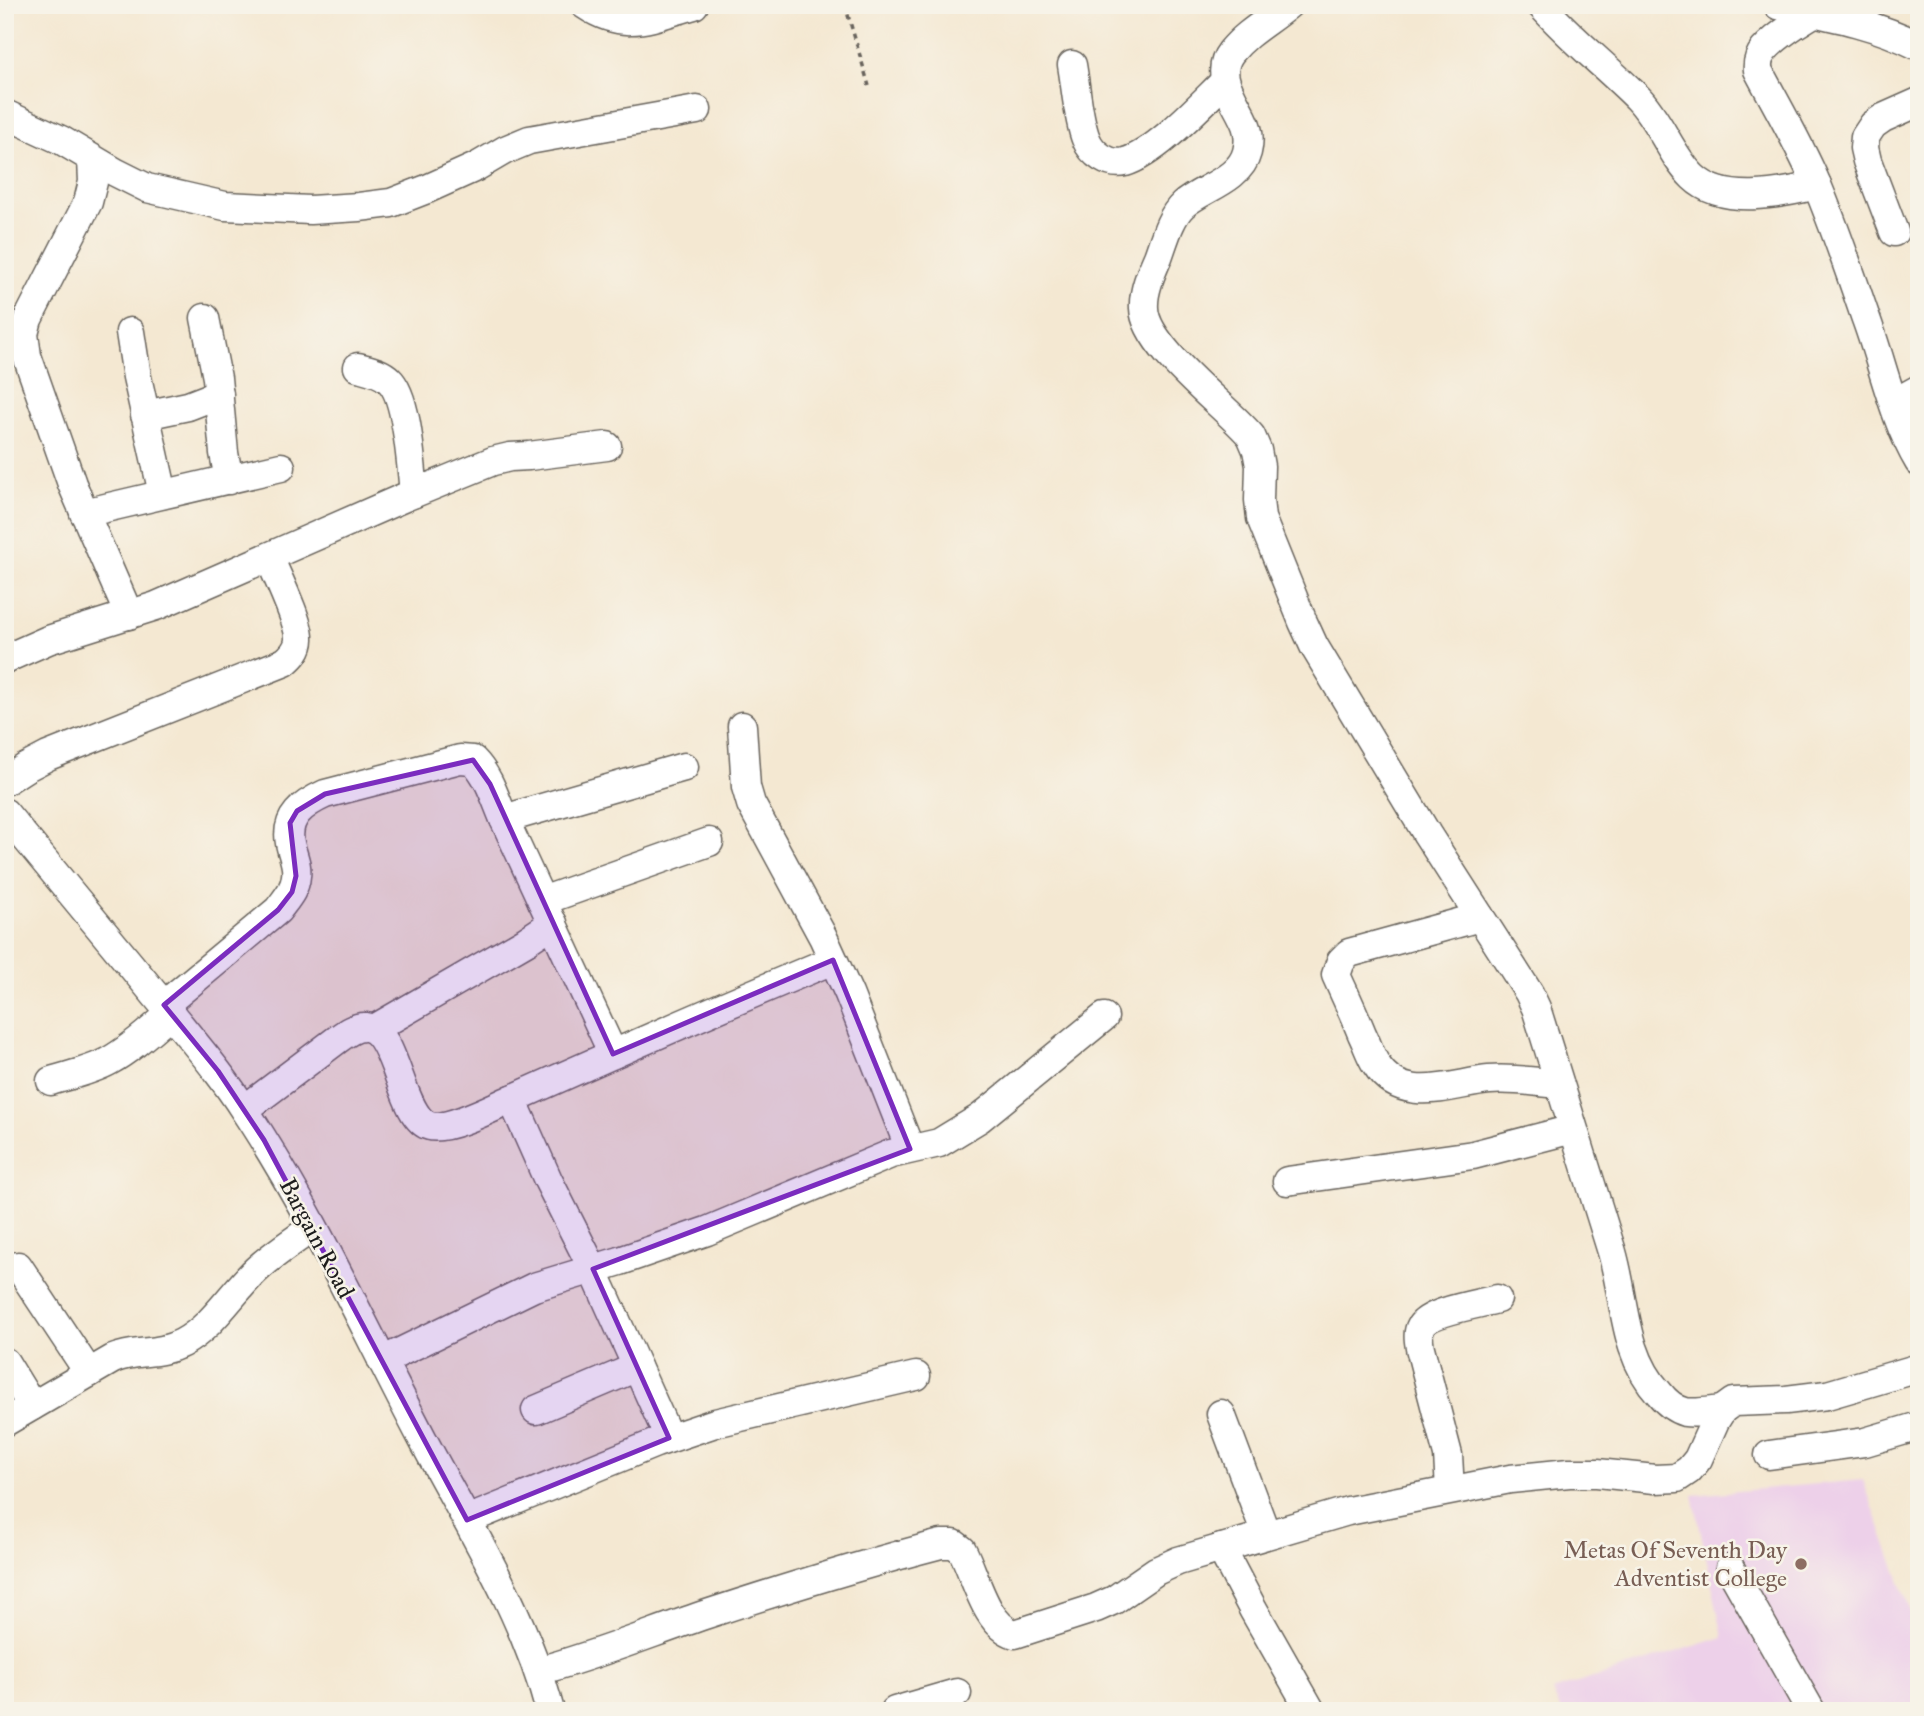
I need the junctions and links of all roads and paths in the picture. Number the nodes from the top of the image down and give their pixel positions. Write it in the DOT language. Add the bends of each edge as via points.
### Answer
graph roads {
  1 [pos="585,5"];
  2 [pos="694,5"];
  3 [pos="845,5"];
  4 [pos="1289,5"];
  5 [pos="1541,5"];
  6 [pos="1778,5"];
  7 [pos="1821,9"];
  8 [pos="1919,46"];
  9 [pos="1072,65"];
  10 [pos="1225,81"];
  11 [pos="869,86"];
  12 [pos="1919,102"];
  13 [pos="697,110"];
  14 [pos="5,114"];
  15 [pos="92,159"];
  16 [pos="1817,185"];
  17 [pos="1894,232"];
  18 [pos="205,318"];
  19 [pos="130,332"];
  20 [pos="358,367"];
  21 [pos="1919,389"];
  22 [pos="219,394"];
  23 [pos="1894,403"];
  24 [pos="145,415"];
  25 [pos="607,446"];
  26 [pos="1919,462"];
  27 [pos="281,467"];
  28 [pos="229,480"];
  29 [pos="414,493"];
  30 [pos="163,494"];
  31 [pos="84,513"];
  32 [pos="269,557"];
  33 [pos="129,615"];
  34 [pos="5,659"];
  35 [pos="742,726"];
  36 [pos="684,767"];
  37 [pos="5,781"];
  38 [pos="5,813"];
  39 [pos="504,818"];
  40 [pos="709,842"];
  41 [pos="548,912"];
  42 [pos="1480,917"];
  43 [pos="833,960"];
  44 [pos="167,1009"];
  45 [pos="1104,1017"];
  46 [pos="374,1030"];
  47 [pos="613,1054"];
  48 [pos="51,1081"];
  49 [pos="1559,1084"];
  50 [pos="512,1099"];
  51 [pos="244,1109"];
  52 [pos="1573,1129"];
  53 [pos="910,1149"];
  54 [pos="1287,1181"];
  55 [pos="313,1227"];
  56 [pos="18,1266"];
  57 [pos="593,1269"];
  58 [pos="1497,1300"];
  59 [pos="382,1361"];
  60 [pos="5,1362"];
  61 [pos="637,1367"];
  62 [pos="1919,1368"];
  63 [pos="89,1373"];
  64 [pos="916,1376"];
  65 [pos="32,1406"];
  66 [pos="536,1410"];
  67 [pos="1722,1410"];
  68 [pos="1221,1414"];
  69 [pos="5,1422"];
  70 [pos="1919,1426"];
  71 [pos="669,1438"];
  72 [pos="1769,1455"];
  73 [pos="1450,1490"];
  74 [pos="467,1520"];
  75 [pos="1266,1534"];
  76 [pos="1221,1548"];
  77 [pos="1730,1568"];
  78 [pos="538,1671"];
  79 [pos="957,1693"];
  80 [pos="550,1711"];
  81 [pos="895,1711"];
  82 [pos="1311,1711"];
  83 [pos="1811,1711"];
  1 -- 2 [label="street" via="607,18 627,22"];
  3 -- 11 [label="path"];
  4 -- 10 [label="street" via="1229,55"];
  5 -- 16 [label="street" via="1651,113 1682,163 1703,184 1738,195"];
  6 -- 7 [label="street"];
  7 -- 8 [label="street"];
  7 -- 16 [label="street" via="1763,50 1757,61"];
  9 -- 10 [label="street" via="1086,139 1094,153 1107,161 1123,162 1143,153"];
  10 -- 42 [label="street" via="1247,126 1247,153 1230,175 1183,206 1174,218 1145,298 1148,327 1162,348 1251,436 1260,466 1261,518 1303,622 1325,666"];
  12 -- 17 [label="street" via="1883,118 1865,137 1867,161"];
  13 -- 15 [label="street" via="529,140 428,189 391,203 359,207 225,206 147,188"];
  14 -- 15 [label="street"];
  15 -- 31 [label="street" via="88,202 24,334 27,356"];
  16 -- 23 [label="street"];
  18 -- 22 [label="street"];
  19 -- 24 [label="street"];
  20 -- 29 [label="street" via="391,380 399,394"];
  21 -- 23 [label="street"];
  22 -- 24 [label="street"];
  22 -- 28 [label="street"];
  23 -- 26 [label="street"];
  24 -- 30 [label="street"];
  25 -- 29 [label="street" via="493,461"];
  27 -- 28 [label="street"];
  28 -- 30 [label="street"];
  29 -- 32 [label="street"];
  30 -- 31 [label="street"];
  31 -- 33 [label="street"];
  32 -- 33 [label="street"];
  32 -- 37 [label="street" via="299,639 285,662 48,756"];
  33 -- 34 [label="street" via="48,640"];
  35 -- 43 [label="street" via="751,804"];
  36 -- 39 [label="street"];
  38 -- 44 [label="street, Bargain Road"];
  39 -- 41 [label="street"];
  39 -- 44 [label="street" via="486,776 473,760 460,759 311,800 290,823 296,876 292,892 278,910"];
  40 -- 41 [label="street"];
  41 -- 46 [label="street" via="526,941"];
  41 -- 47 [label="street"];
  42 -- 49 [label="street" via="1529,993"];
  42 -- 49 [label="street" via="1349,953 1341,961 1336,975 1376,1064 1401,1087 1439,1090 1491,1080"];
  43 -- 47 [label="street"];
  43 -- 53 [label="street"];
  44 -- 48 [label="street" via="141,1039 110,1060"];
  44 -- 51 [label="street, Bargain Road"];
  45 -- 53 [label="street" via="980,1118 939,1143"];
  46 -- 50 [label="street" via="390,1053 412,1110 430,1126 459,1121"];
  46 -- 51 [label="street" via="365,1026 352,1030"];
  47 -- 50 [label="street"];
  49 -- 52 [label="street"];
  50 -- 57 [label="street"];
  51 -- 55 [label="street, Bargain Road"];
  52 -- 54 [label="street" via="1473,1155"];
  52 -- 67 [label="street" via="1640,1366 1673,1407 1687,1413"];
  53 -- 57 [label="street" via="707,1231"];
  55 -- 59 [label="street, Bargain Road"];
  55 -- 63 [label="street" via="257,1269 207,1325 188,1339 167,1350 124,1354"];
  56 -- 63 [label="street"];
  57 -- 59 [label="street" via="534,1287"];
  57 -- 61 [label="street"];
  58 -- 73 [label="street" via="1439,1315 1420,1327 1420,1348 1448,1455"];
  59 -- 74 [label="street, Bargain Road"];
  60 -- 65 [label="street"];
  61 -- 66 [label="street"];
  61 -- 71 [label="street"];
  62 -- 67 [label="street" via="1827,1395 1733,1402"];
  63 -- 65 [label="street"];
  64 -- 71 [label="street"];
  65 -- 69 [label="street"];
  67 -- 73 [label="street" via="1698,1460 1677,1478 1543,1474"];
  68 -- 75 [label="street"];
  70 -- 72 [label="street" via="1865,1442"];
  71 -- 74 [label="street"];
  73 -- 75 [label="street"];
  74 -- 78 [label="street, Bargain Road" via="514,1611"];
  75 -- 76 [label="street"];
  76 -- 78 [label="street" via="1156,1571 1096,1608 1015,1634 995,1621 962,1550 954,1544 941,1544 788,1587"];
  76 -- 82 [label="street"];
  77 -- 83 [label="street"];
  78 -- 80 [label="street, Bargain Road"];
  79 -- 81 [label="street"];
}
